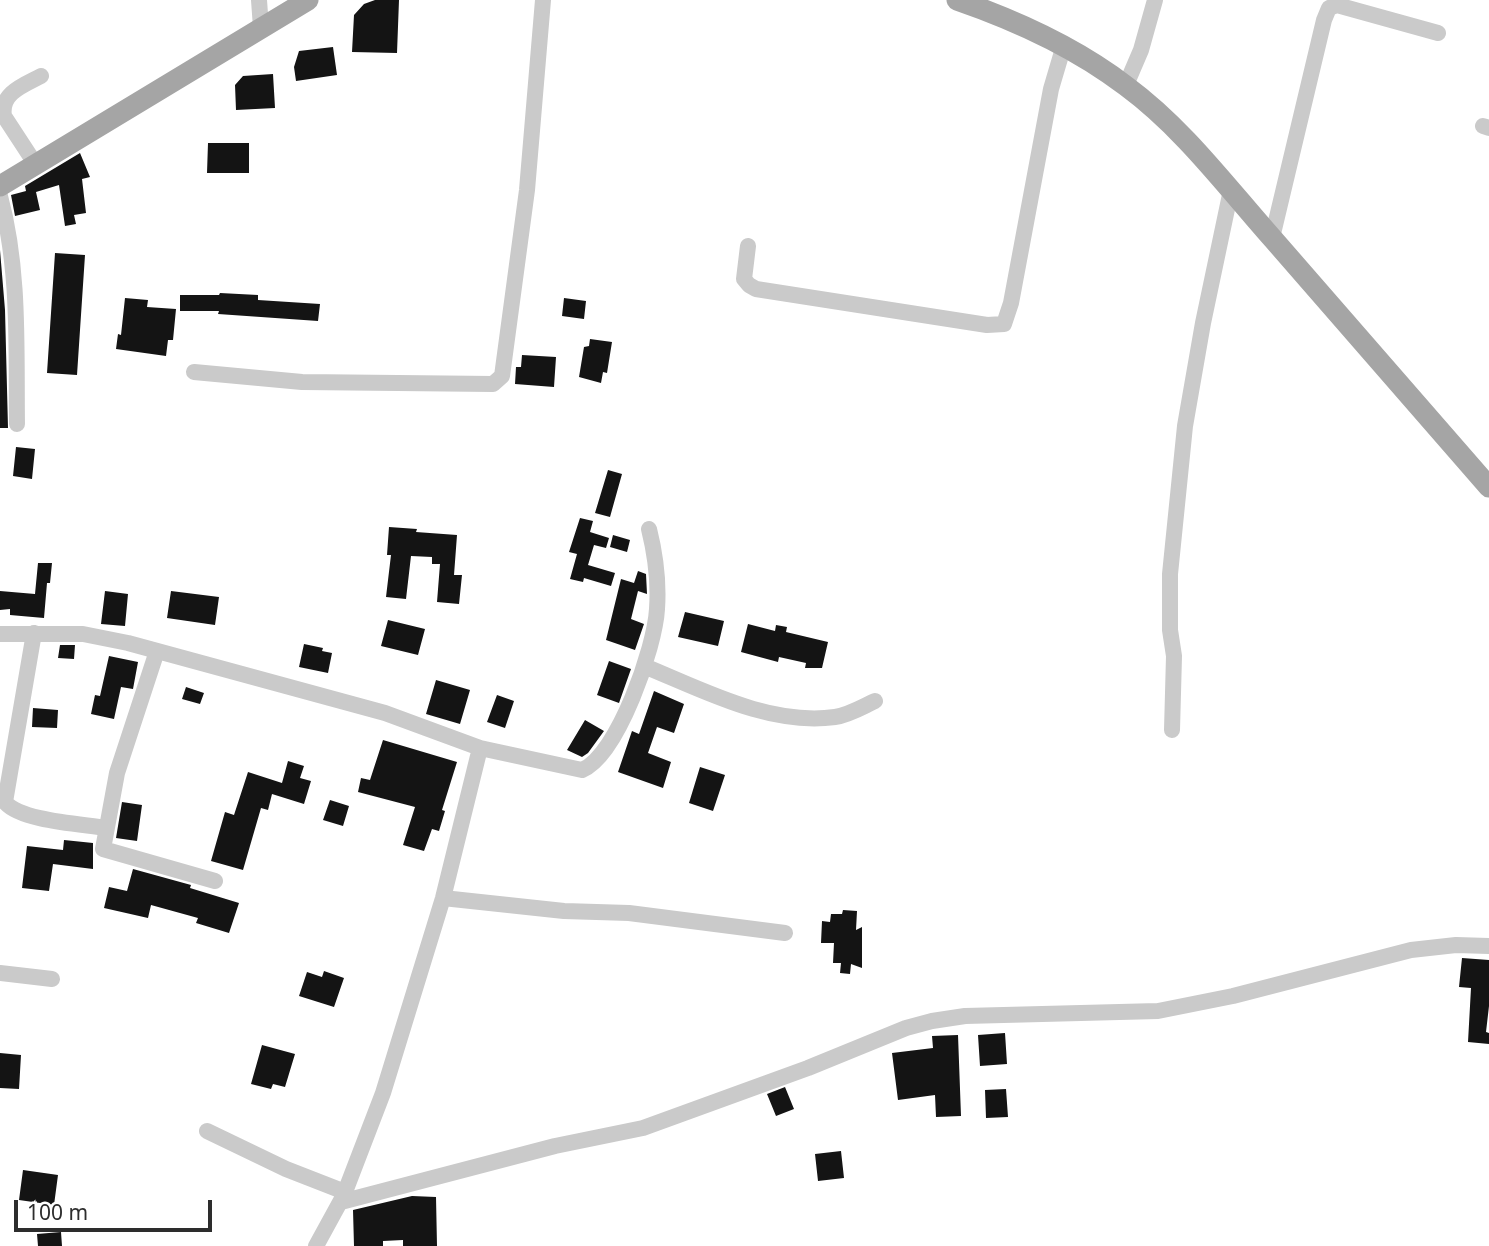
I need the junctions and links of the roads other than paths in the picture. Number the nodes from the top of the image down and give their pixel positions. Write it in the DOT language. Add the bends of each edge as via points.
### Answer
graph roads {
  1 [pos="259,0"];
  2 [pos="308,0"];
  3 [pos="543,0"];
  4 [pos="957,0"];
  5 [pos="1155,0"];
  6 [pos="261,28"];
  7 [pos="1438,33"];
  8 [pos="1064,45"];
  9 [pos="41,76"];
  10 [pos="1126,85"];
  11 [pos="36,165"];
  12 [pos="0,186"];
  13 [pos="1231,190"];
  14 [pos="0,196"];
  15 [pos="1272,239"];
  16 [pos="748,246"];
  17 [pos="194,372"];
  18 [pos="17,424"];
  19 [pos="1489,486"];
  20 [pos="649,529"];
  21 [pos="34,633"];
  22 [pos="0,634"];
  23 [pos="157,650"];
  24 [pos="644,666"];
  25 [pos="875,701"];
  26 [pos="1172,730"];
  27 [pos="480,748"];
  28 [pos="106,828"];
  29 [pos="215,881"];
  30 [pos="443,898"];
  31 [pos="785,933"];
  32 [pos="1489,946"];
  33 [pos="0,973"];
  34 [pos="52,979"];
  35 [pos="207,1131"];
  36 [pos="343,1197"];
  37 [pos="316,1246"];
  1 -- 6 [label="street"];
  2 -- 6 [label="main road"];
  3 -- 17 [label="street" via="527,190 499,380 493,384 302,383"];
  4 -- 8 [label="main road"];
  5 -- 10 [label="street"];
  6 -- 11 [label="main road"];
  7 -- 15 [label="street" via="1337,5 1329,8"];
  8 -- 10 [label="main road"];
  8 -- 16 [label="street" via="1004,324 756,289 744,279"];
  9 -- 11 [label="street" via="6,95 1,108"];
  10 -- 13 [label="main road" via="1159,113"];
  11 -- 12 [label="main road"];
  13 -- 15 [label="main road"];
  13 -- 26 [label="street" via="1185,426 1170,574"];
  14 -- 18 [label="street" via="16,293"];
  15 -- 19 [label="main road"];
  20 -- 24 [label="street" via="658,565 657,612"];
  21 -- 22 [label="street"];
  21 -- 23 [label="street" via="83,634"];
  21 -- 28 [label="street" via="5,802 29,815"];
  23 -- 27 [label="street" via="385,713"];
  23 -- 28 [label="street" via="117,773"];
  24 -- 25 [label="street" via="771,713 835,717"];
  24 -- 27 [label="street" via="620,727 591,767 574,770"];
  27 -- 30 [label="street"];
  28 -- 29 [label="street" via="103,845 107,851"];
  30 -- 31 [label="street" via="652,915"];
  30 -- 36 [label="street" via="383,1093"];
  32 -- 36 [label="street" via="1411,950 1158,1011 965,1016 932,1021 643,1128"];
  33 -- 34 [label="street"];
  35 -- 36 [label="street"];
  36 -- 37 [label="street"];
}
